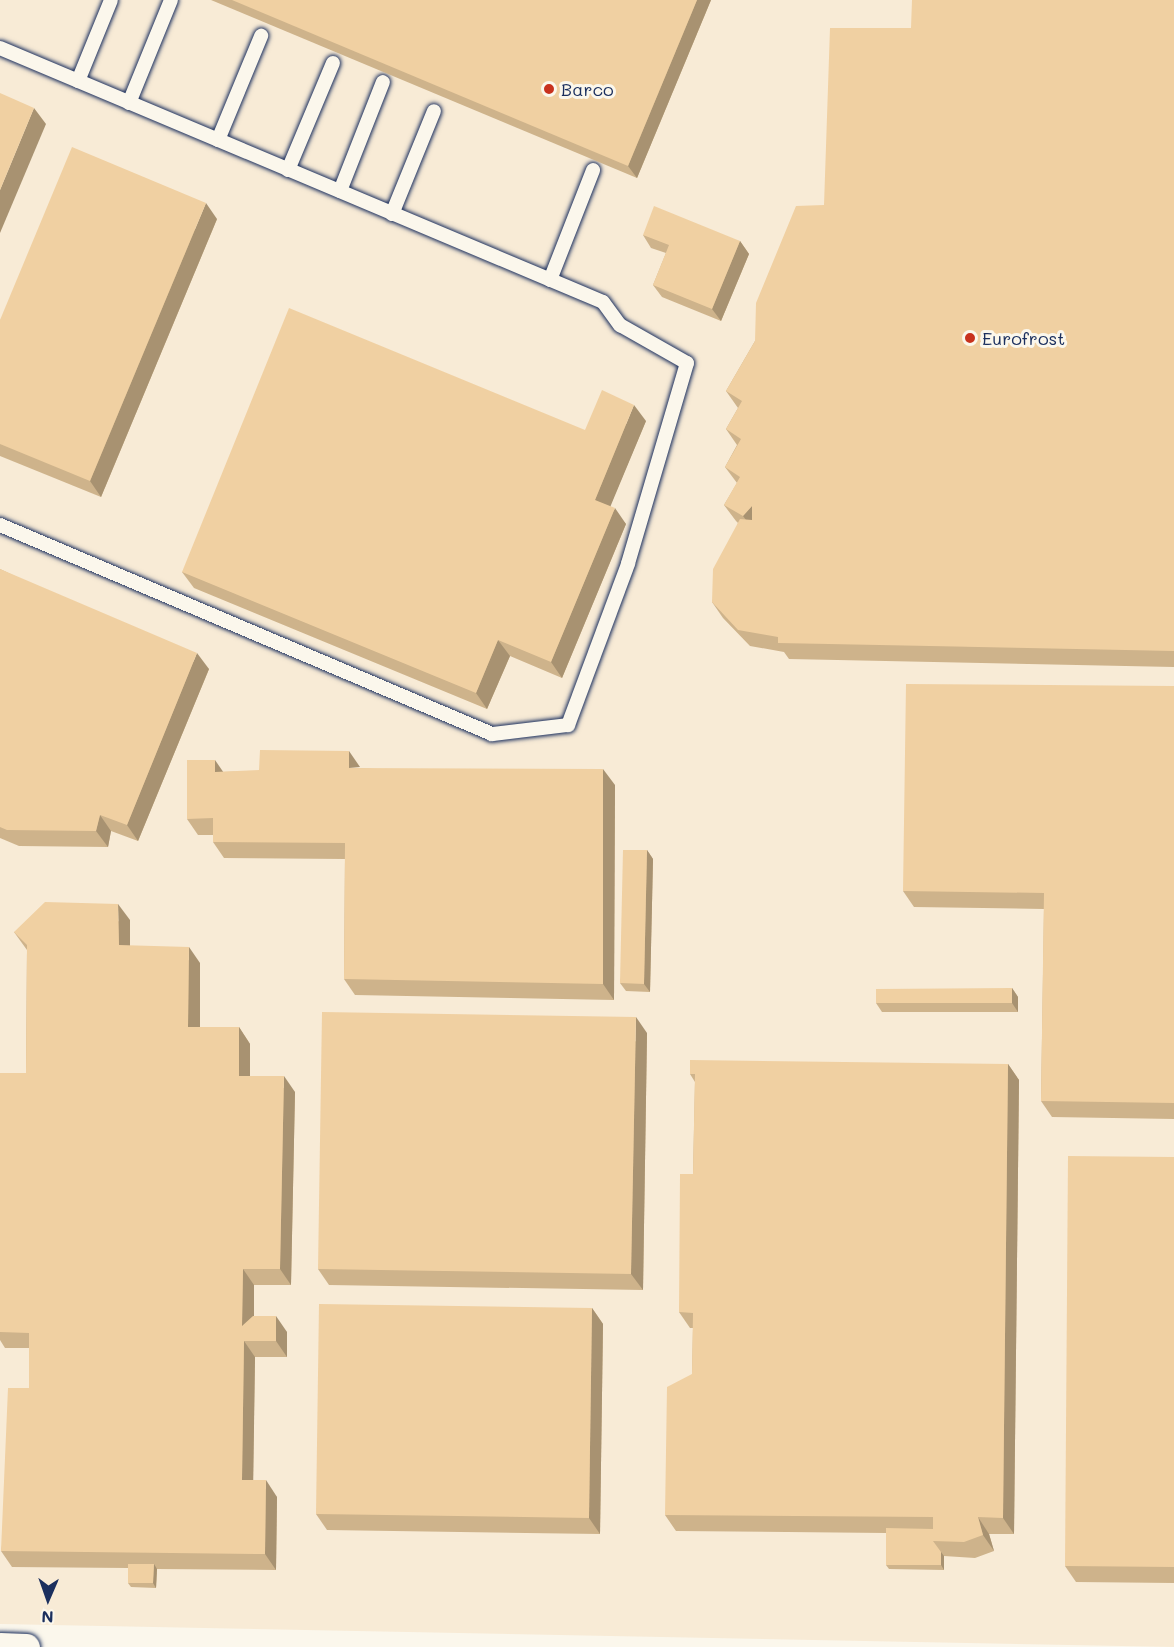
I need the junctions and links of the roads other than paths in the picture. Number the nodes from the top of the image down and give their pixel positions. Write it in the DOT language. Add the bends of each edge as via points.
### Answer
graph roads {
  1 [pos="111,0"];
  2 [pos="171,0"];
  3 [pos="261,36"];
  4 [pos="0,48"];
  5 [pos="333,63"];
  6 [pos="78,81"];
  7 [pos="383,82"];
  8 [pos="129,103"];
  9 [pos="434,111"];
  10 [pos="218,140"];
  11 [pos="288,170"];
  12 [pos="593,170"];
  13 [pos="340,191"];
  14 [pos="392,214"];
  15 [pos="550,280"];
  16 [pos="0,525"];
  17 [pos="0,1646"];
  18 [pos="26,1647"];
  1 -- 6 [label="lane"];
  2 -- 8 [label="lane"];
  3 -- 10 [label="lane"];
  4 -- 6 [label="lane"];
  5 -- 11 [label="lane"];
  6 -- 8 [label="lane"];
  7 -- 13 [label="lane"];
  8 -- 10 [label="lane"];
  9 -- 14 [label="lane"];
  10 -- 11 [label="lane"];
  11 -- 13 [label="lane"];
  12 -- 15 [label="lane"];
  13 -- 14 [label="lane"];
  14 -- 15 [label="lane"];
  15 -- 16 [label="lane" via="603,302 620,325 687,363 628,564 568,725 492,734"];
  17 -- 18 [label="street"];
}
